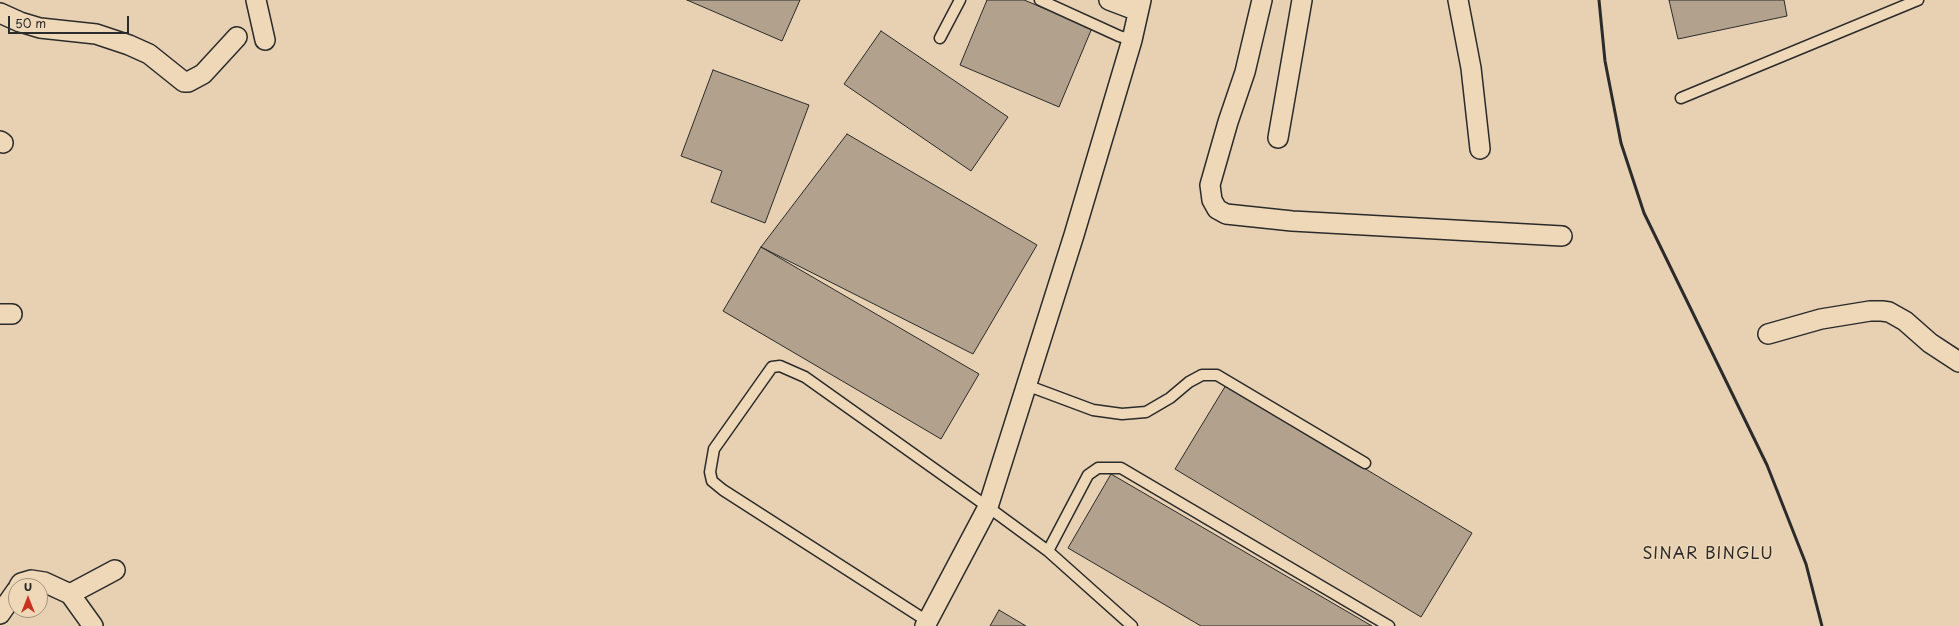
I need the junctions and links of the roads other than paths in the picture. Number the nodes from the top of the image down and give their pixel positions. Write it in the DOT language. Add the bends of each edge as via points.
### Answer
graph roads {
  1 [pos="256,0"];
  2 [pos="960,0"];
  3 [pos="1040,0"];
  4 [pos="1109,0"];
  5 [pos="1262,0"];
  6 [pos="1302,0"];
  7 [pos="1458,0"];
  8 [pos="1918,0"];
  9 [pos="1140,5"];
  10 [pos="0,13"];
  11 [pos="237,37"];
  12 [pos="940,38"];
  13 [pos="265,40"];
  14 [pos="1132,40"];
  15 [pos="1681,98"];
  16 [pos="1278,138"];
  17 [pos="1480,149"];
  18 [pos="1562,236"];
  19 [pos="1768,334"];
  20 [pos="1959,362"];
  21 [pos="1026,385"];
  22 [pos="1365,463"];
  23 [pos="988,507"];
  24 [pos="1048,551"];
  25 [pos="115,570"];
  26 [pos="48,584"];
  27 [pos="70,594"];
  28 [pos="8,602"];
  29 [pos="0,614"];
  30 [pos="926,623"];
  31 [pos="93,626"];
  32 [pos="1132,626"];
  33 [pos="1389,626"];
  1 -- 13 [label="street"];
  2 -- 12 [label="lane"];
  3 -- 14 [label="lane"];
  4 -- 9 [label="street"];
  5 -- 18 [label="street" via="1245,72 1210,185 1212,200 1217,209 1226,214 1292,222"];
  6 -- 16 [label="street"];
  7 -- 17 [label="street" via="1471,68"];
  8 -- 15 [label="lane"];
  9 -- 14 [label="street"];
  10 -- 11 [label="street" via="40,28 96,34 129,45 148,54 184,82 202,74"];
  14 -- 21 [label="street"];
  19 -- 20 [label="street" via="1821,319 1870,311 1889,312 1905,321 1930,344"];
  21 -- 22 [label="lane" via="1093,410 1128,413 1146,412 1202,375 1217,375"];
  21 -- 23 [label="street"];
  23 -- 24 [label="lane"];
  23 -- 30 [label="street"];
  23 -- 30 [label="lane" via="805,377 780,366 772,367 714,449 710,472 712,481"];
  24 -- 32 [label="lane"];
  24 -- 33 [label="lane" via="1088,475 1098,468 1121,468"];
  25 -- 27 [label="street"];
  26 -- 27 [label="street"];
  27 -- 31 [label="street"];
  28 -- 29 [label="street"];
}
